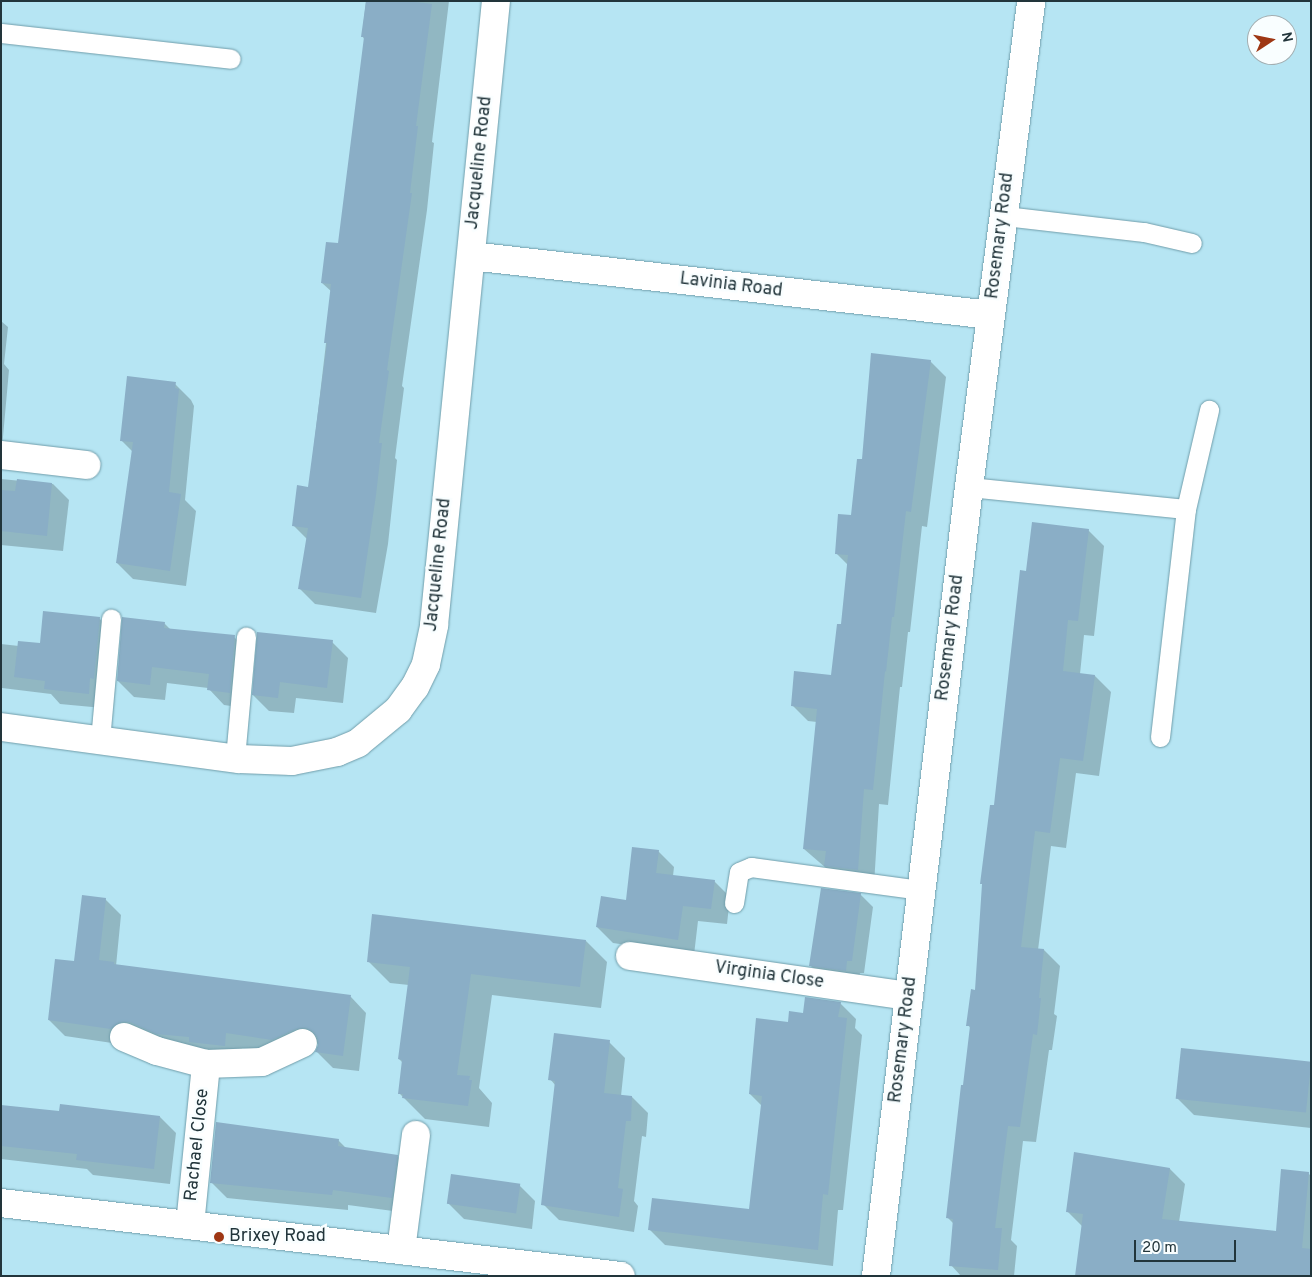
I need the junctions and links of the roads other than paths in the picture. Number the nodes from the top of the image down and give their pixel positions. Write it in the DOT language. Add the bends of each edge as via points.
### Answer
graph roads {
  1 [pos="496,1"];
  2 [pos="1031,1"];
  3 [pos="1,33"];
  4 [pos="231,59"];
  5 [pos="1004,216"];
  6 [pos="1192,244"];
  7 [pos="471,256"];
  8 [pos="991,315"];
  9 [pos="1208,410"];
  10 [pos="1,455"];
  11 [pos="86,465"];
  12 [pos="970,487"];
  13 [pos="1186,509"];
  14 [pos="112,618"];
  15 [pos="246,636"];
  16 [pos="1,727"];
  17 [pos="1160,737"];
  18 [pos="100,740"];
  19 [pos="235,758"];
  20 [pos="921,890"];
  21 [pos="734,903"];
  22 [pos="630,956"];
  23 [pos="909,996"];
  24 [pos="124,1038"];
  25 [pos="302,1043"];
  26 [pos="206,1064"];
  27 [pos="416,1135"];
  28 [pos="1,1203"];
  29 [pos="190,1225"];
  30 [pos="400,1250"];
  31 [pos="622,1276"];
  32 [pos="876,1276"];
  1 -- 7 [label="street, Jacqueline Road"];
  2 -- 5 [label="street, Rosemary Road"];
  3 -- 4 [label="lane"];
  5 -- 6 [label="lane" via="1144,232"];
  5 -- 8 [label="street, Rosemary Road"];
  7 -- 8 [label="street, Lavinia Road"];
  7 -- 19 [label="street, Jacqueline Road" via="434,625 426,664 415,687 398,710 358,743 337,752 292,761"];
  8 -- 12 [label="street, Rosemary Road"];
  9 -- 13 [label="lane"];
  10 -- 11 [label="street"];
  12 -- 13 [label="lane"];
  12 -- 20 [label="street, Rosemary Road"];
  13 -- 17 [label="lane"];
  14 -- 18 [label="lane"];
  15 -- 19 [label="lane"];
  16 -- 18 [label="street, Jacqueline Road"];
  18 -- 19 [label="street, Jacqueline Road"];
  20 -- 21 [label="lane" via="751,867 739,872"];
  20 -- 23 [label="street, Rosemary Road"];
  22 -- 23 [label="street, Virginia Close"];
  23 -- 32 [label="street, Rosemary Road"];
  24 -- 26 [label="street, Rachael Close"];
  25 -- 26 [label="street, Rachael Close" via="262,1062"];
  26 -- 29 [label="street, Rachael Close"];
  27 -- 30 [label="street"];
  28 -- 29 [label="street"];
  29 -- 30 [label="street"];
  30 -- 31 [label="street"];
}
